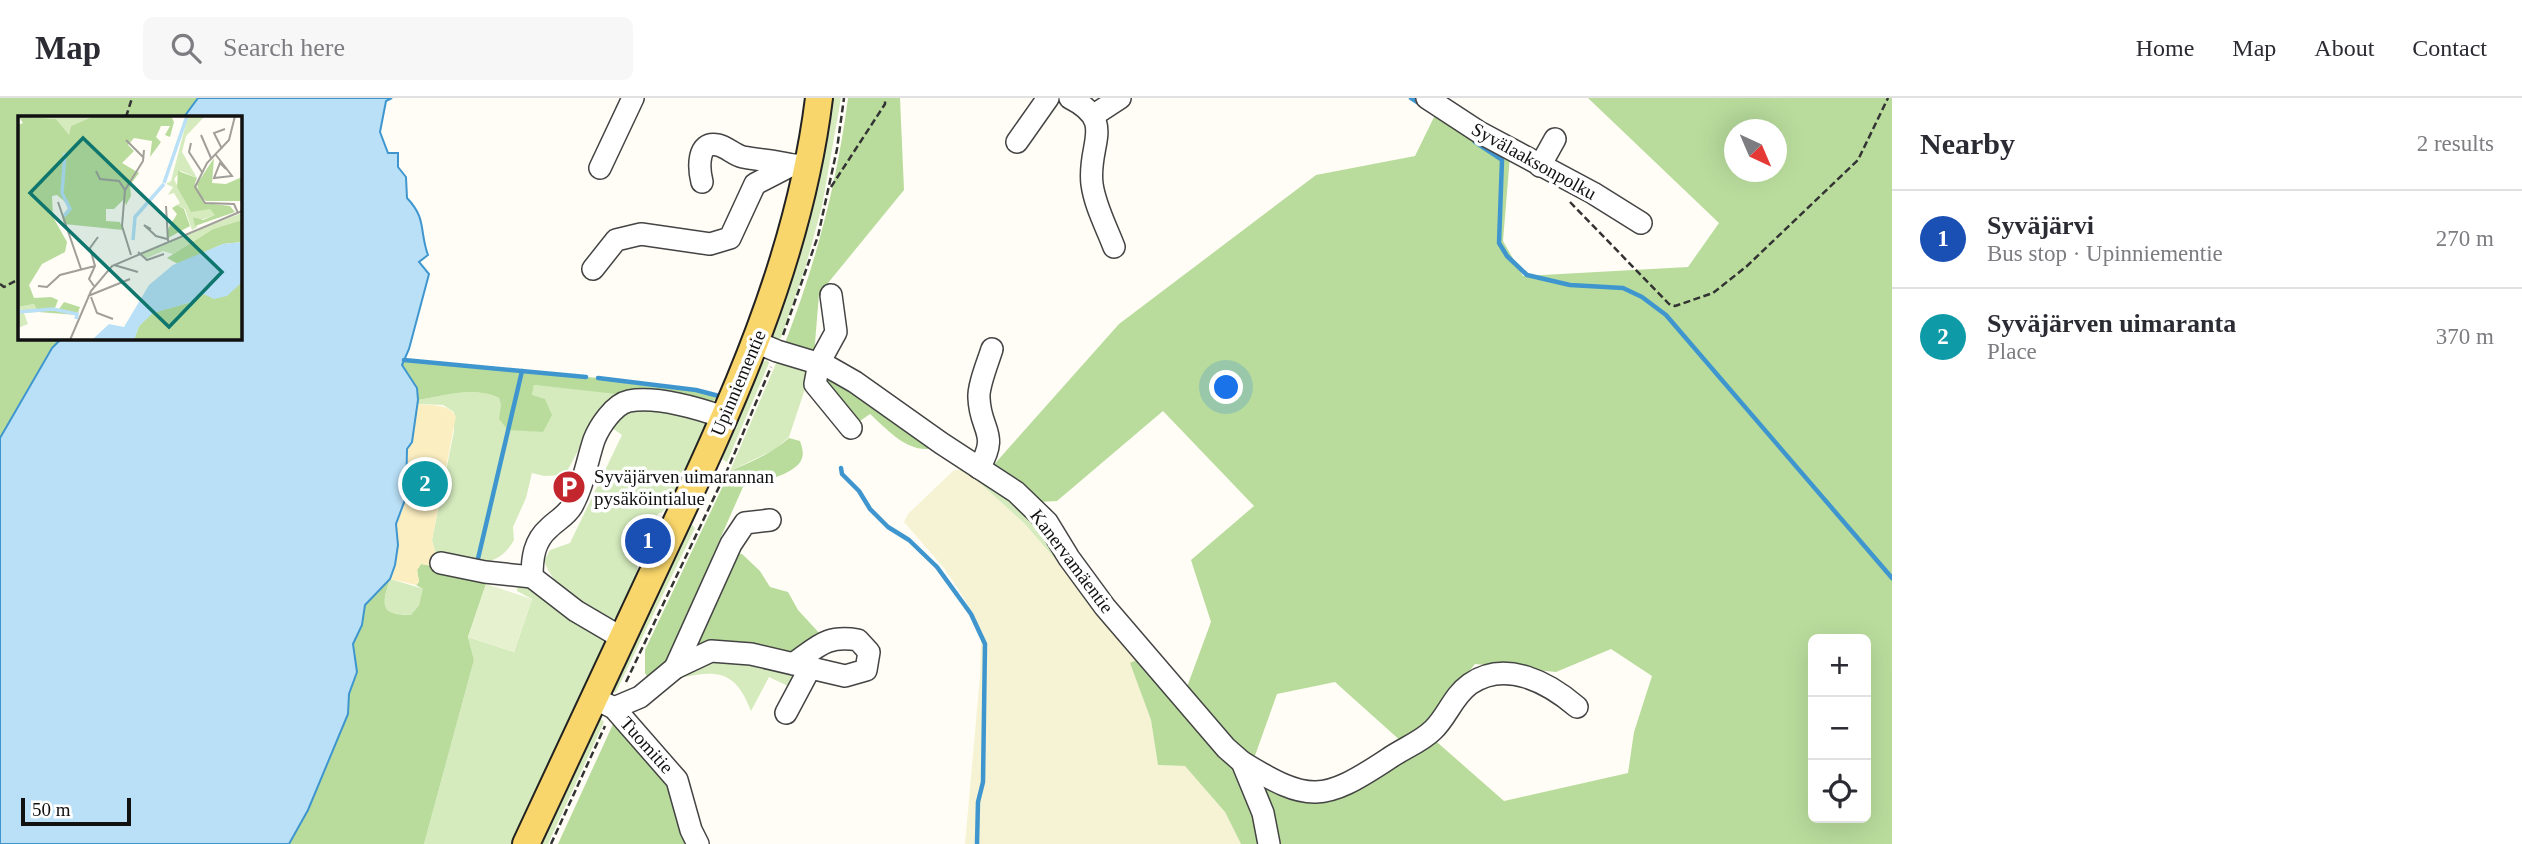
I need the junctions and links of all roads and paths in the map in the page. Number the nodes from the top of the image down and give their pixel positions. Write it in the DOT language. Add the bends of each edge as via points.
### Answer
graph roads {
  1 [pos="132,98"];
  2 [pos="633,98"];
  3 [pos="820,98"];
  4 [pos="885,98"];
  5 [pos="1048,98"];
  6 [pos="1070,98"];
  7 [pos="1120,98"];
  8 [pos="1427,98"];
  9 [pos="1888,98"];
  10 [pos="1094,115"];
  11 [pos="126,116"];
  12 [pos="1555,139"];
  13 [pos="1017,142"];
  14 [pos="800,165"];
  15 [pos="1540,166"];
  16 [pos="600,167"];
  17 [pos="702,182"];
  18 [pos="829,190"];
  19 [pos="1566,197"];
  20 [pos="1642,223"];
  21 [pos="1114,247"];
  22 [pos="593,269"];
  23 [pos="18,280"];
  24 [pos="0,284"];
  25 [pos="831,295"];
  26 [pos="756,342"];
  27 [pos="992,349"];
  28 [pos="819,363"];
  29 [pos="723,417"];
  30 [pos="851,428"];
  31 [pos="979,468"];
  32 [pos="770,520"];
  33 [pos="441,563"];
  34 [pos="532,577"];
  35 [pos="622,638"];
  36 [pos="675,668"];
  37 [pos="604,703"];
  38 [pos="1577,707"];
  39 [pos="786,713"];
  40 [pos="1242,762"];
  41 [pos="526,844"];
  42 [pos="697,844"];
  43 [pos="1269,844"];
  1 -- 11 [label="path"];
  2 -- 16 [label="street"];
  3 -- 14 [label="main road, Upinniementie"];
  4 -- 18 [label="path"];
  5 -- 13 [label="street"];
  6 -- 10 [label="street"];
  7 -- 10 [label="street"];
  8 -- 15 [label="street, Syvälaaksonpolku"];
  9 -- 19 [label="path" via="1858,160 1747,266 1713,293 1675,306"];
  10 -- 21 [label="street" via="1092,187"];
  12 -- 15 [label="street"];
  14 -- 17 [label="street" via="738,156 719,145 711,146 700,157"];
  14 -- 22 [label="street" via="755,184 730,238 710,244 641,234 616,240"];
  14 -- 26 [label="main road, Upinniementie" via="793,235"];
  15 -- 20 [label="street, Syvälaaksonpolku"];
  23 -- 24 [label="path" via="4,287"];
  25 -- 28 [label="street" via="836,332"];
  26 -- 28 [label="street, Kanervamäentie"];
  26 -- 29 [label="main road, Upinniementie"];
  27 -- 31 [label="street" via="978,397 989,451"];
  28 -- 30 [label="street" via="815,384"];
  28 -- 31 [label="street, Kanervamäentie" via="855,382"];
  29 -- 34 [label="street" via="662,402 627,401 609,415 596,436 573,505 536,545"];
  29 -- 35 [label="main road, Upinniementie"];
  31 -- 40 [label="street, Kanervamäentie" via="1016,492 1047,522 1105,607"];
  32 -- 36 [label="street" via="745,523"];
  33 -- 34 [label="street"];
  34 -- 35 [label="street"];
  35 -- 37 [label="main road, Upinniementie"];
  36 -- 37 [label="street" via="640,697"];
  36 -- 39 [label="street" via="711,651 751,654 802,666"];
  37 -- 41 [label="main road, Upinniementie"];
  37 -- 42 [label="street, Tuomitie" via="677,780"];
  38 -- 40 [label="street" via="1532,677 1495,675 1470,684 1434,730 1348,784 1330,790 1295,790"];
  40 -- 43 [label="street, Kanervamäentie" via="1263,813"];
}
